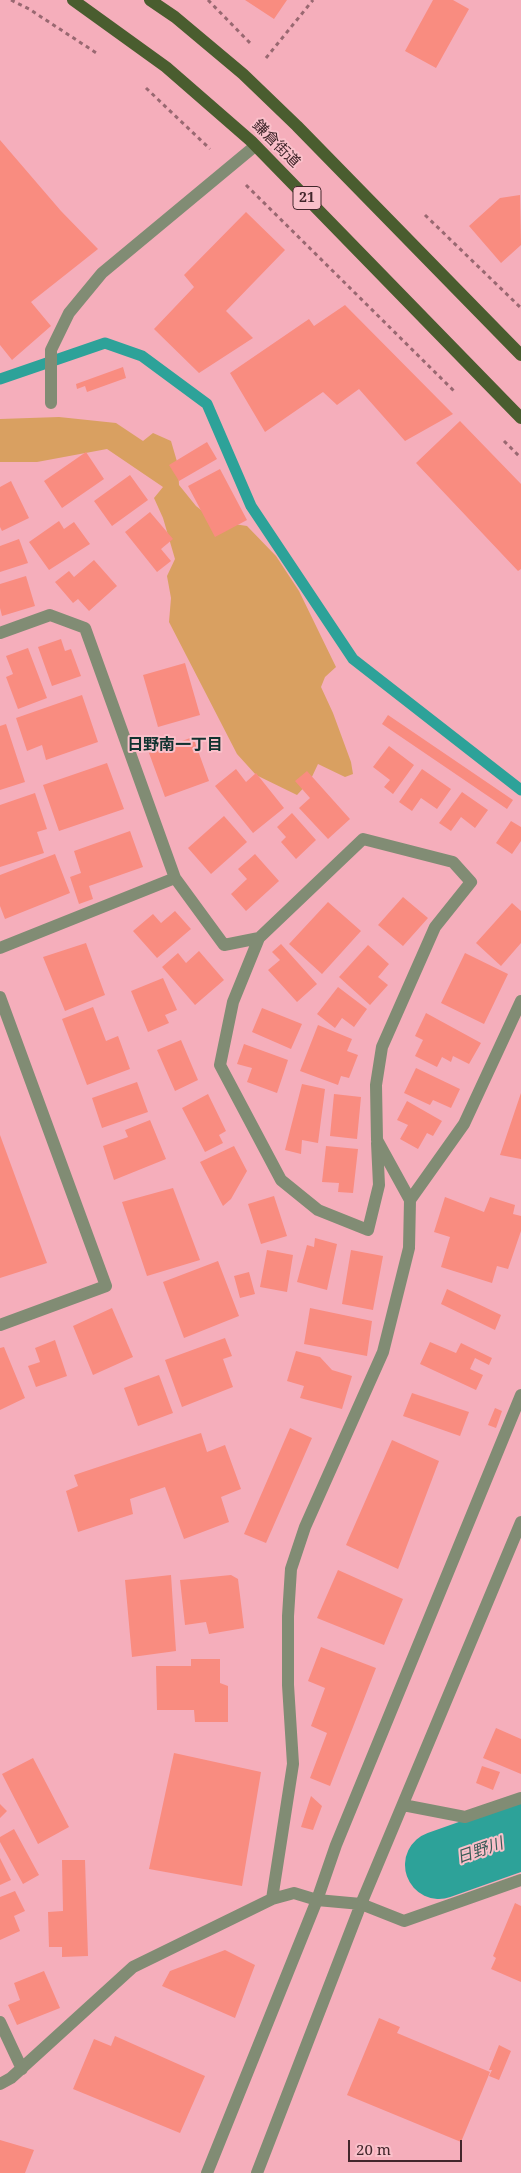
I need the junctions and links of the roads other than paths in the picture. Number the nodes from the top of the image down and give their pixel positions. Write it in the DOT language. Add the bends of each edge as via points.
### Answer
graph roads {
  1 [pos="73,0"];
  2 [pos="150,0"];
  3 [pos="256,146"];
  4 [pos="521,355"];
  5 [pos="51,403"];
  6 [pos="521,418"];
  7 [pos="0,633"];
  8 [pos="175,878"];
  9 [pos="258,938"];
  10 [pos="0,948"];
  11 [pos="1,1001"];
  12 [pos="521,1001"];
  13 [pos="377,1140"];
  14 [pos="410,1200"];
  15 [pos="0,1325"];
  16 [pos="521,1395"];
  17 [pos="521,1522"];
  18 [pos="521,1798"];
  19 [pos="402,1805"];
  20 [pos="521,1880"];
  21 [pos="272,1899"];
  22 [pos="317,1900"];
  23 [pos="361,1904"];
  24 [pos="0,2022"];
  25 [pos="22,2069"];
  26 [pos="0,2084"];
  27 [pos="207,2173"];
  28 [pos="257,2173"];
  1 -- 3 [label="main road, 鎌倉街道 / 21" via="166,67"];
  2 -- 4 [label="main road, 鎌倉街道" via="175,17 277,106"];
  3 -- 5 [label="street" via="102,273 69,313 51,350"];
  3 -- 6 [label="main road, 鎌倉街道 / 21"];
  7 -- 8 [label="street" via="50,616 85,628"];
  8 -- 9 [label="street" via="224,945"];
  8 -- 10 [label="street"];
  9 -- 13 [label="street" via="233,1002 220,1065 282,1180 318,1210 368,1230 379,1186"];
  9 -- 13 [label="street" via="364,840 453,862 471,882 435,927 382,1048 376,1085"];
  11 -- 15 [label="street" via="106,1286"];
  12 -- 14 [label="street" via="464,1124"];
  13 -- 14 [label="street"];
  14 -- 21 [label="street" via="409,1248 384,1352 305,1527 291,1569 288,1685 293,1764"];
  16 -- 22 [label="street" via="336,1845"];
  17 -- 19 [label="street"];
  18 -- 19 [label="street" via="465,1817"];
  19 -- 23 [label="street"];
  20 -- 23 [label="street" via="404,1921"];
  21 -- 22 [label="street" via="294,1893"];
  21 -- 25 [label="street" via="133,1967"];
  22 -- 23 [label="street"];
  22 -- 27 [label="street"];
  23 -- 28 [label="street"];
  24 -- 25 [label="street"];
  25 -- 26 [label="street"];
}
